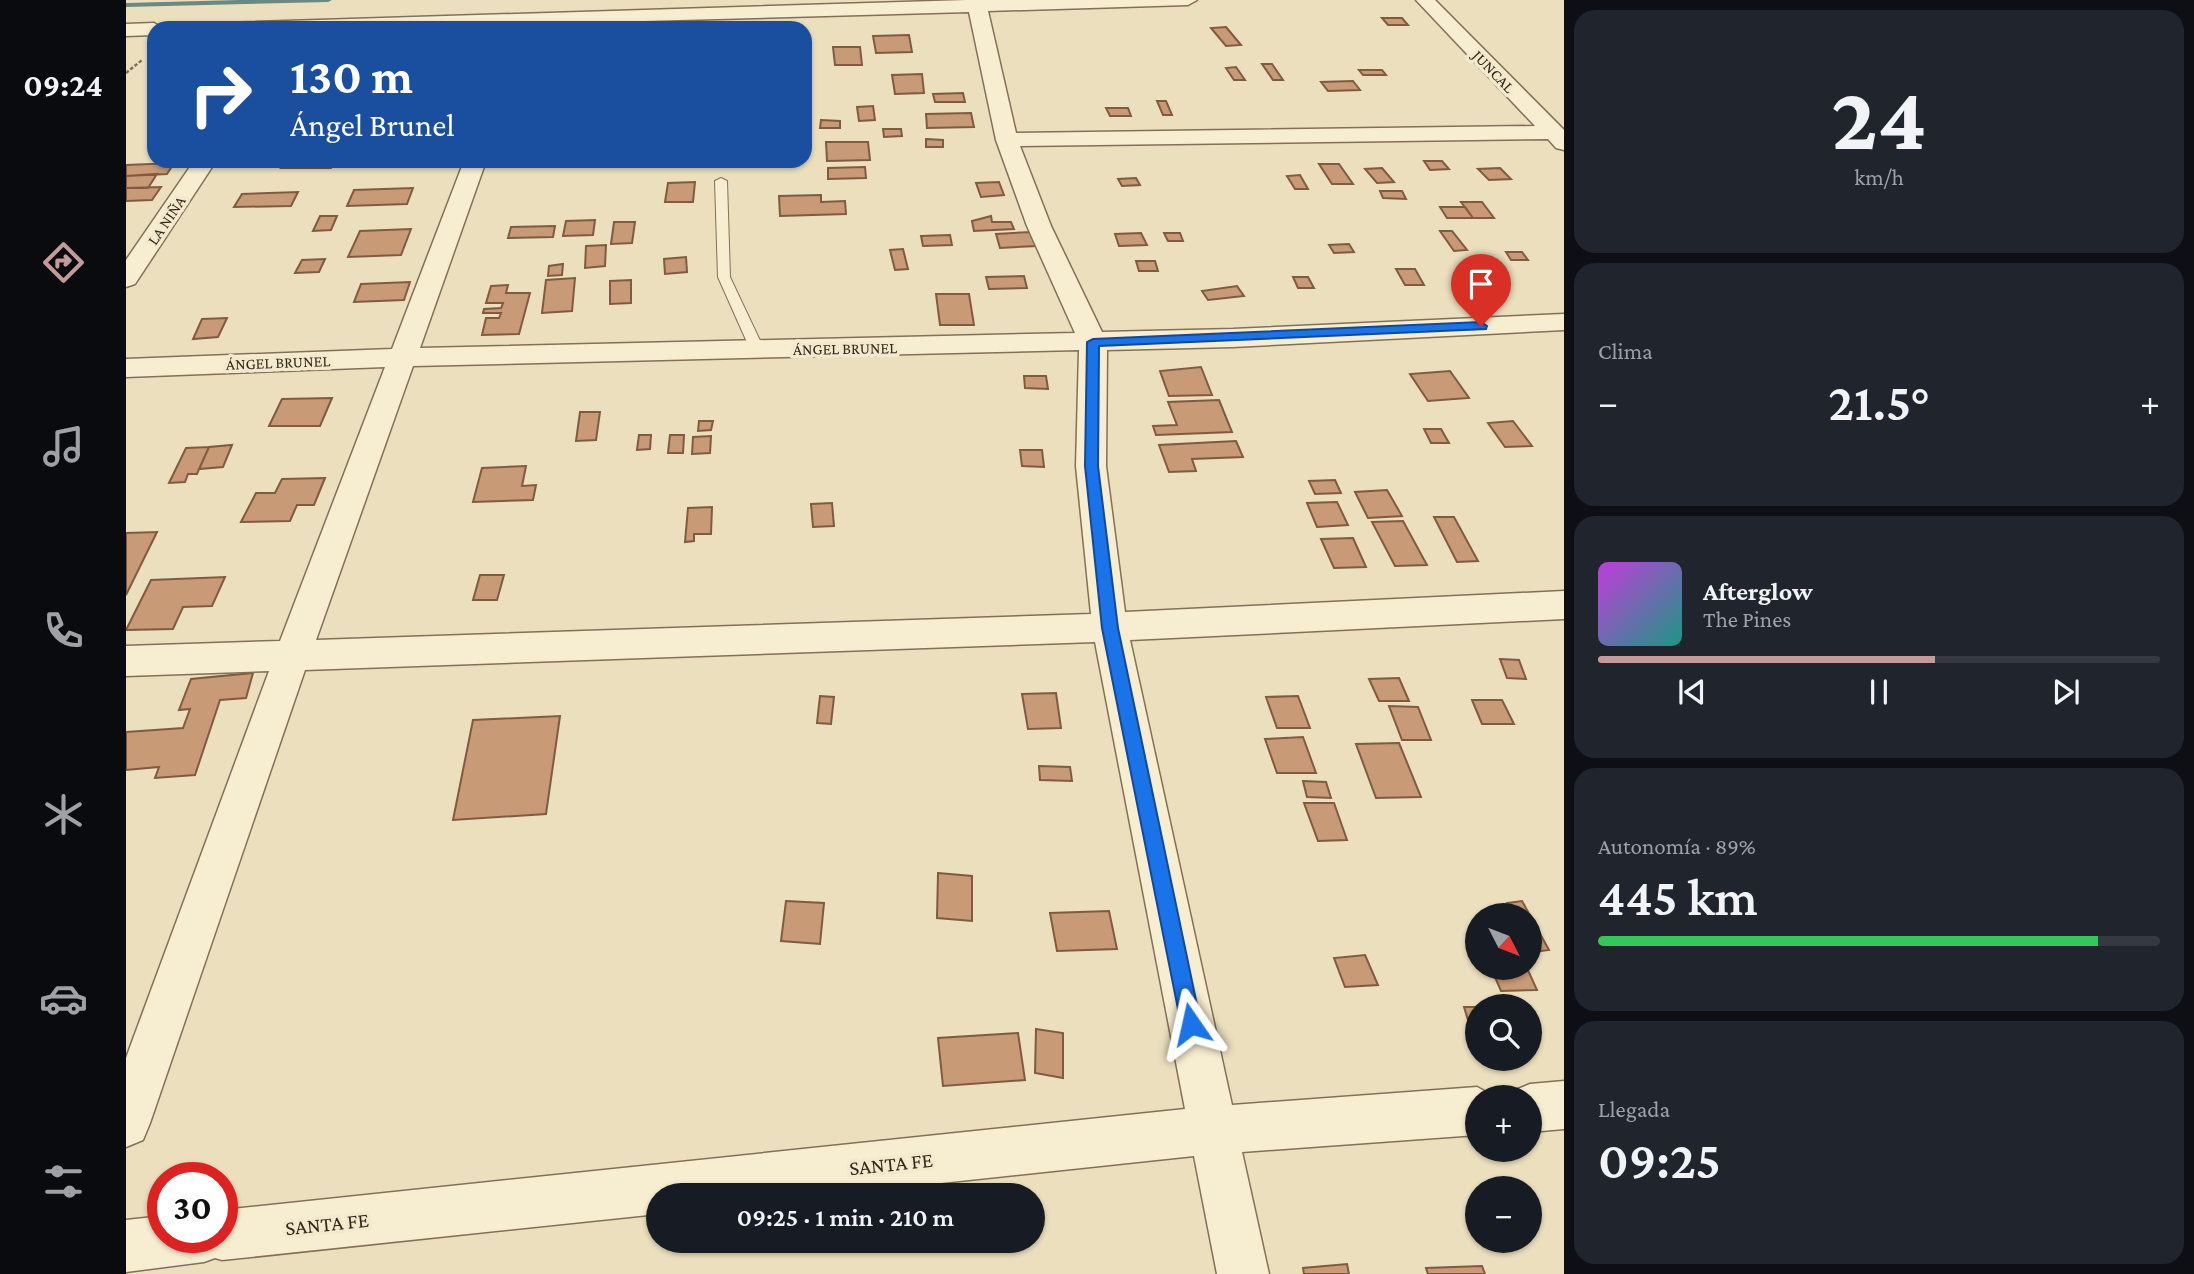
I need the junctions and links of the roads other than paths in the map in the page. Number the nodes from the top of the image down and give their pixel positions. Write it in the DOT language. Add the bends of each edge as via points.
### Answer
graph roads {
  1 [pos="1188,0"];
  2 [pos="1425,0"];
  3 [pos="977,2"];
  4 [pos="311,6"];
  5 [pos="531,12"];
  6 [pos="300,21"];
  7 [pos="389,21"];
  8 [pos="147,29"];
  9 [pos="126,30"];
  10 [pos="1559,137"];
  11 [pos="1007,141"];
  12 [pos="200,168"];
  13 [pos="472,168"];
  14 [pos="721,181"];
  15 [pos="126,279"];
  16 [pos="1564,322"];
  17 [pos="1093,342"];
  18 [pos="757,349"];
  19 [pos="403,357"];
  20 [pos="126,368"];
  21 [pos="1564,605"];
  22 [pos="1110,628"];
  23 [pos="292,655"];
  24 [pos="126,661"];
  25 [pos="1564,1105"];
  26 [pos="1542,1107"];
  27 [pos="1465,1112"];
  28 [pos="126,1123"];
  29 [pos="1213,1130"];
  30 [pos="238,1233"];
  31 [pos="147,1244"];
  32 [pos="126,1246"];
  33 [pos="1243,1274"];
  1 -- 3 [label="street"];
  2 -- 10 [label="street, JUNCAL"];
  3 -- 5 [label="street"];
  3 -- 11 [label="street"];
  4 -- 6 [label="street"];
  5 -- 7 [label="street"];
  8 -- 9 [label="street"];
  10 -- 11 [label="street"];
  11 -- 17 [label="street" via="1039,226"];
  12 -- 15 [label="street, LA NIÑA"];
  13 -- 19 [label="street"];
  14 -- 18 [label="lane" via="724,277"];
  16 -- 17 [label="street, ÁNGEL BRUNEL"];
  17 -- 18 [label="street, ÁNGEL BRUNEL"];
  17 -- 22 [label="street" via="1091,466"];
  18 -- 19 [label="street, ÁNGEL BRUNEL"];
  19 -- 20 [label="street, ÁNGEL BRUNEL"];
  19 -- 23 [label="street"];
  21 -- 22 [label="street"];
  22 -- 23 [label="street"];
  22 -- 29 [label="street"];
  23 -- 24 [label="street"];
  23 -- 28 [label="street"];
  25 -- 26 [label="street"];
  27 -- 29 [label="street, SANTA FE"];
  29 -- 30 [label="street, SANTA FE"];
  29 -- 33 [label="street"];
  31 -- 32 [label="street"];
}
